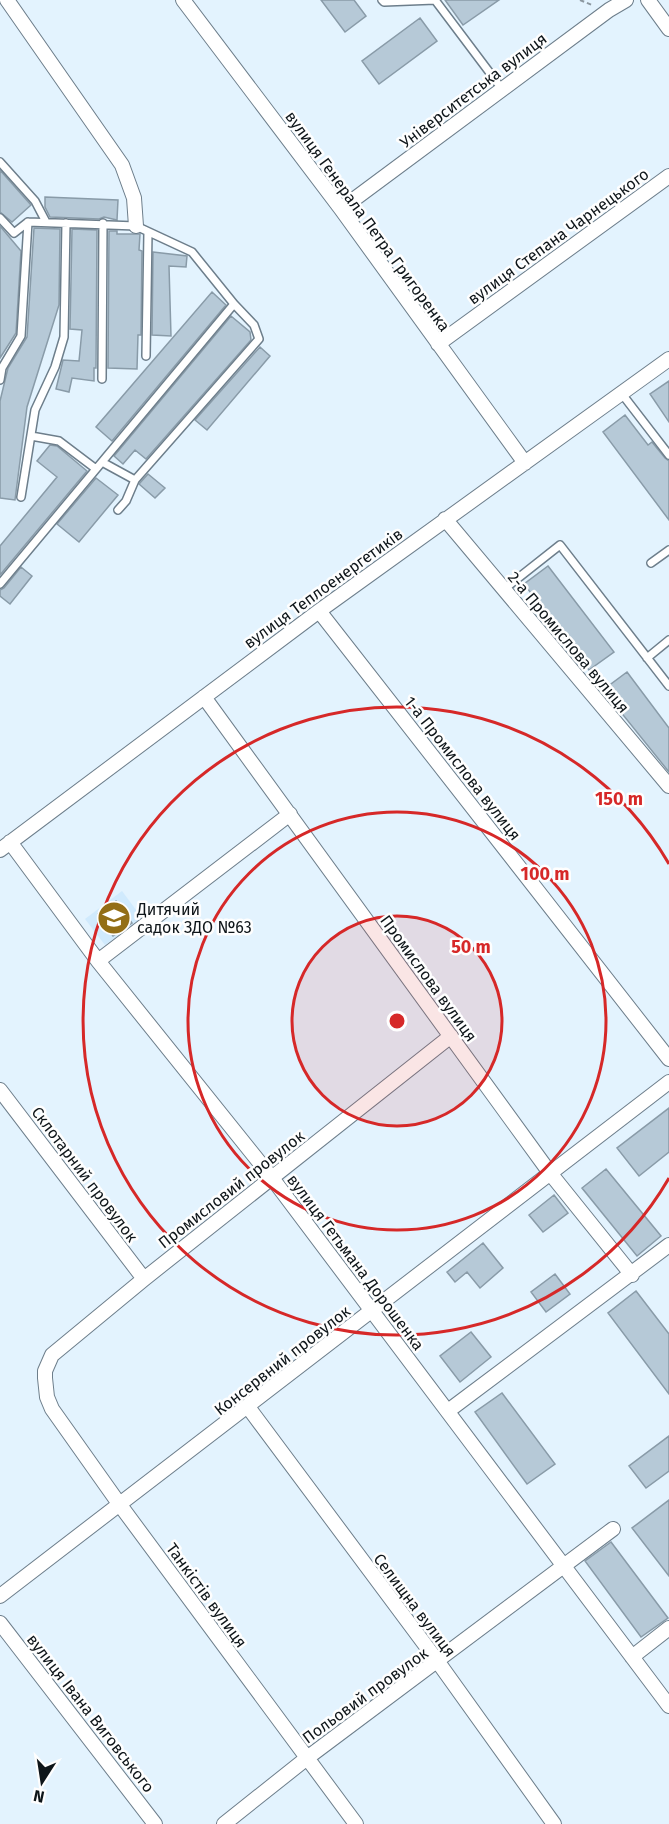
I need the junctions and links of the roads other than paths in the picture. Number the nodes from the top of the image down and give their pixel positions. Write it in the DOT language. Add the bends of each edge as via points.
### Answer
graph roads {
  1 [pos="7,0"];
  2 [pos="183,0"];
  3 [pos="382,0"];
  4 [pos="435,0"];
  5 [pos="626,0"];
  6 [pos="648,0"];
  7 [pos="669,29"];
  8 [pos="502,89"];
  9 [pos="0,162"];
  10 [pos="669,176"];
  11 [pos="341,209"];
  12 [pos="0,218"];
  13 [pos="28,222"];
  14 [pos="46,222"];
  15 [pos="66,223"];
  16 [pos="103,223"];
  17 [pos="142,229"];
  18 [pos="234,304"];
  19 [pos="438,344"];
  20 [pos="146,356"];
  21 [pos="668,363"];
  22 [pos="0,380"];
  23 [pos="102,380"];
  24 [pos="622,394"];
  25 [pos="31,436"];
  26 [pos="669,454"];
  27 [pos="102,462"];
  28 [pos="525,463"];
  29 [pos="96,469"];
  30 [pos="135,480"];
  31 [pos="21,497"];
  32 [pos="118,510"];
  33 [pos="445,519"];
  34 [pos="669,550"];
  35 [pos="651,563"];
  36 [pos="0,584"];
  37 [pos="503,590"];
  38 [pos="319,611"];
  39 [pos="669,640"];
  40 [pos="647,658"];
  41 [pos="669,686"];
  42 [pos="204,697"];
  43 [pos="669,786"];
  44 [pos="290,814"];
  45 [pos="5,846"];
  46 [pos="99,961"];
  47 [pos="451,1036"];
  48 [pos="669,1059"];
  49 [pos="669,1082"];
  50 [pos="0,1090"];
  51 [pos="550,1173"];
  52 [pos="272,1178"];
  53 [pos="669,1245"];
  54 [pos="632,1275"];
  55 [pos="144,1279"];
  56 [pos="373,1311"];
  57 [pos="45,1378"];
  58 [pos="248,1407"];
  59 [pos="448,1411"];
  60 [pos="120,1505"];
  61 [pos="613,1529"];
  62 [pos="564,1566"];
  63 [pos="0,1596"];
  64 [pos="0,1623"];
  65 [pos="669,1628"];
  66 [pos="632,1657"];
  67 [pos="438,1662"];
  68 [pos="669,1706"];
  69 [pos="307,1758"];
  70 [pos="155,1824"];
  71 [pos="224,1824"];
  72 [pos="356,1824"];
  73 [pos="554,1824"];
  1 -- 17 [label="street" via="122,165"];
  2 -- 11 [label="street, вулиця Генерала Петра Григоренка"];
  3 -- 4 [label="lane"];
  4 -- 8 [label="lane"];
  5 -- 8 [label="street, Університетська вулиця"];
  6 -- 7 [label="street"];
  8 -- 11 [label="street, Університетська вулиця"];
  9 -- 14 [label="lane" via="35,201"];
  10 -- 19 [label="street, вулиця Степана Чарнецького"];
  11 -- 19 [label="street, вулиця Генерала Петра Григоренка"];
  12 -- 13 [label="lane" via="14,233"];
  13 -- 14 [label="lane"];
  13 -- 22 [label="lane" via="21,336 2,368"];
  14 -- 15 [label="lane"];
  15 -- 16 [label="lane"];
  15 -- 25 [label="lane" via="63,337 55,367 35,410"];
  16 -- 17 [label="lane"];
  16 -- 23 [label="lane"];
  17 -- 18 [label="lane" via="192,252"];
  17 -- 20 [label="lane"];
  18 -- 27 [label="lane"];
  18 -- 30 [label="lane" via="254,325 259,339"];
  19 -- 28 [label="street, вулиця Генерала Петра Григоренка"];
  21 -- 24 [label="street, вулиця Теплоенергетиків"];
  24 -- 26 [label="lane"];
  24 -- 28 [label="street, вулиця Теплоенергетиків"];
  25 -- 29 [label="lane" via="59,441"];
  25 -- 31 [label="lane"];
  27 -- 29 [label="lane"];
  27 -- 30 [label="lane"];
  28 -- 33 [label="street, вулиця Теплоенергетиків"];
  29 -- 36 [label="lane"];
  30 -- 32 [label="lane"];
  33 -- 37 [label="street, 2-а Промислова вулиця"];
  33 -- 38 [label="street, вулиця Теплоенергетиків"];
  34 -- 35 [label="lane"];
  37 -- 40 [label="lane" via="560,545"];
  37 -- 43 [label="street, 2-а Промислова вулиця"];
  38 -- 42 [label="street, вулиця Теплоенергетиків"];
  38 -- 48 [label="street, 1-а Промислова вулиця"];
  39 -- 40 [label="lane"];
  40 -- 41 [label="lane"];
  42 -- 44 [label="street, Промислова вулиця"];
  42 -- 45 [label="street, вулиця Теплоенергетиків"];
  44 -- 46 [label="street"];
  44 -- 47 [label="street, Промислова вулиця"];
  45 -- 46 [label="street, вулиця Гетьмана Дорошенка"];
  46 -- 52 [label="street, вулиця Гетьмана Дорошенка"];
  47 -- 51 [label="street, Промислова вулиця"];
  47 -- 52 [label="street, Промисловий провулок"];
  49 -- 51 [label="street, Консервний провулок"];
  50 -- 55 [label="street, Склотарний провулок"];
  51 -- 54 [label="street, Промислова вулиця"];
  51 -- 56 [label="street, Консервний провулок"];
  52 -- 55 [label="street, Промисловий провулок"];
  52 -- 56 [label="street, вулиця Гетьмана Дорошенка"];
  53 -- 54 [label="street"];
  54 -- 59 [label="street"];
  55 -- 57 [label="street, Промисловий провулок" via="52,1355"];
  56 -- 58 [label="street, Консервний провулок"];
  56 -- 59 [label="street, вулиця Гетьмана Дорошенка"];
  57 -- 60 [label="street, Танкістів вулиця" via="52,1409"];
  58 -- 60 [label="street, Консервний провулок"];
  58 -- 67 [label="street, Селищна вулиця"];
  59 -- 62 [label="street, вулиця Гетьмана Дорошенка"];
  60 -- 63 [label="street, Консервний провулок"];
  60 -- 69 [label="street, Танкістів вулиця"];
  61 -- 62 [label="street, Польовий провулок"];
  62 -- 66 [label="street, вулиця Гетьмана Дорошенка"];
  62 -- 67 [label="street, Польовий провулок"];
  64 -- 70 [label="street, вулиця Івана Виговського"];
  65 -- 66 [label="street"];
  66 -- 68 [label="street, вулиця Гетьмана Дорошенка"];
  67 -- 69 [label="street, Польовий провулок"];
  67 -- 73 [label="street, Селищна вулиця"];
  69 -- 71 [label="street, Польовий провулок"];
  69 -- 72 [label="street, Танкістів вулиця"];
}
